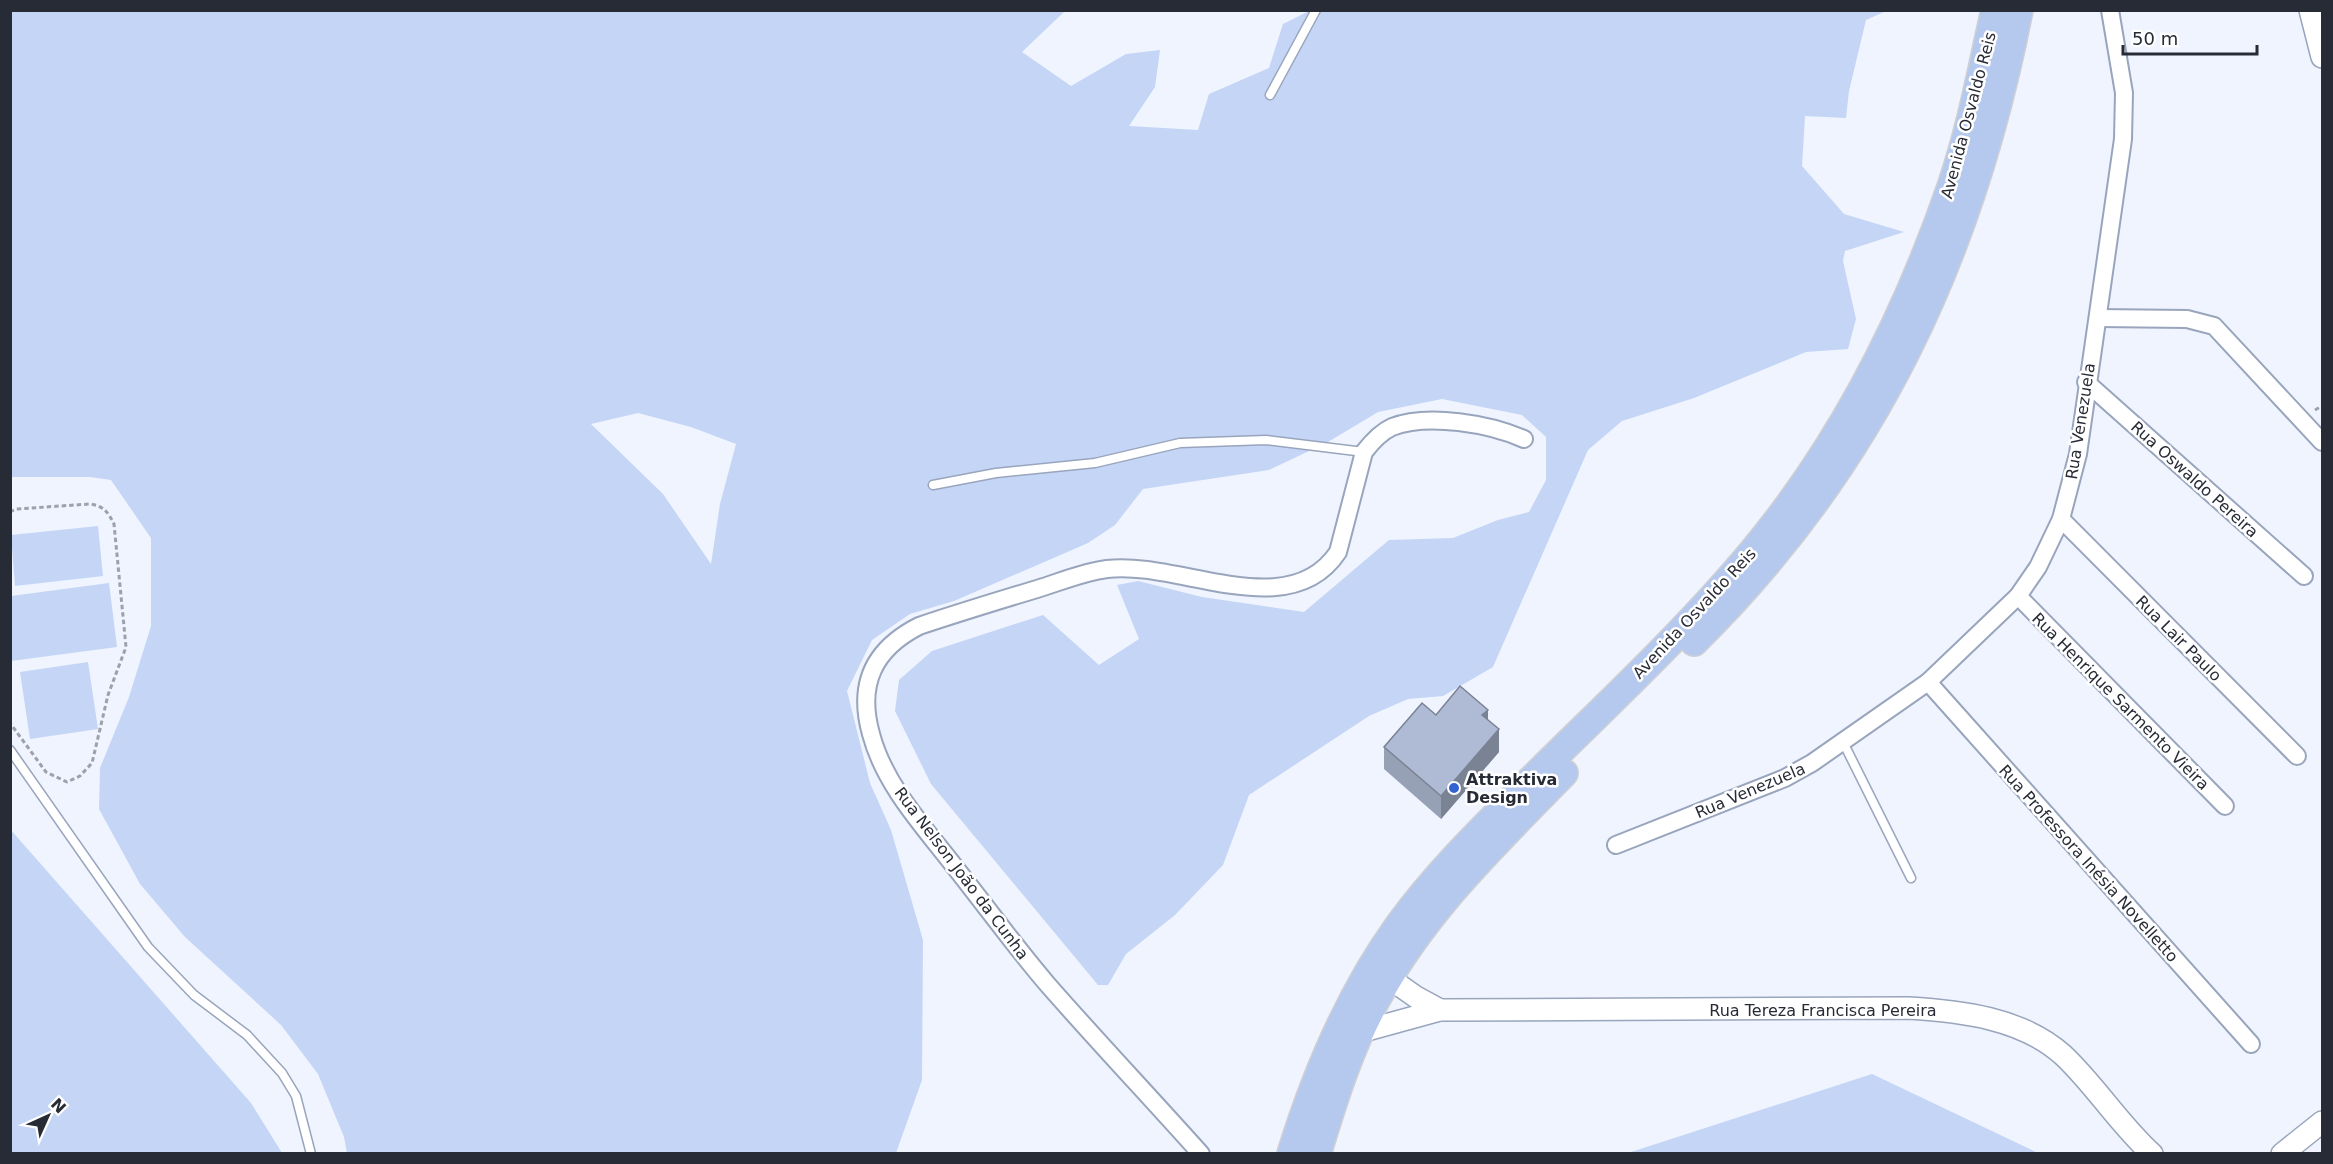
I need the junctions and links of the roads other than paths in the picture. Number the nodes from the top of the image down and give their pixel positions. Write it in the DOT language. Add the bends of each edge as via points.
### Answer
graph roads {
  1 [pos="1316,10"];
  2 [pos="1995,10"];
  3 [pos="2019,10"];
  4 [pos="2110,10"];
  5 [pos="2310,10"];
  6 [pos="2322,57"];
  7 [pos="1270,95"];
  8 [pos="2098,318"];
  9 [pos="2086,382"];
  10 [pos="1524,439"];
  11 [pos="2322,442"];
  12 [pos="1364,452"];
  13 [pos="933,485"];
  14 [pos="2061,519"];
  15 [pos="2304,576"];
  16 [pos="2018,596"];
  17 [pos="1928,682"];
  18 [pos="1843,742"];
  19 [pos="10,750"];
  20 [pos="2297,756"];
  21 [pos="2225,806"];
  22 [pos="1616,846"];
  23 [pos="1911,878"];
  24 [pos="1389,978"];
  25 [pos="1440,1010"];
  26 [pos="1360,1032"];
  27 [pos="2251,1044"];
  28 [pos="2322,1122"];
  29 [pos="311,1154"];
  30 [pos="1201,1154"];
  31 [pos="1291,1154"];
  32 [pos="1317,1154"];
  33 [pos="2152,1154"];
  34 [pos="2282,1154"];
  1 -- 7 [label="lane"];
  2 -- 31 [label="main road, Avenida Osvaldo Reis" via="1953,181 1930,241 1873,368 1816,466 1726,582 1463,848 1399,925 1371,967 1322,1064"];
  3 -- 24 [label="main road, Avenida Osvaldo Reis" via="1991,126 1952,248 1904,359 1845,460 1796,531 1754,581 1465,875 1420,930"];
  4 -- 8 [label="street, Rua Venezuela" via="2125,113"];
  5 -- 6 [label="street"];
  8 -- 9 [label="street, Rua Venezuela"];
  8 -- 11 [label="street" via="2187,319 2214,326"];
  9 -- 14 [label="street, Rua Venezuela" via="2078,454"];
  9 -- 15 [label="street, Rua Oswaldo Pereira"];
  10 -- 12 [label="street" via="1502,429 1440,421 1392,427"];
  12 -- 13 [label="lane" via="1266,440 1180,443 1095,463 996,473"];
  12 -- 30 [label="street, Rua Nelson João da Cunha" via="1338,552 1314,577 1292,585 1262,588 1131,567 1081,575 898,636 873,666 867,689 871,734 898,792 1047,984"];
  14 -- 16 [label="street, Rua Venezuela" via="2042,560"];
  14 -- 20 [label="street, Rua Lair Paulo"];
  16 -- 17 [label="street, Rua Venezuela"];
  16 -- 21 [label="street, Rua Henrique Sarmento Vieira"];
  17 -- 18 [label="street, Rua Venezuela"];
  17 -- 27 [label="street, Rua Professora Inésia Novelletto"];
  18 -- 22 [label="street, Rua Venezuela" via="1785,778"];
  18 -- 23 [label="lane"];
  19 -- 29 [label="lane" via="148,947 194,995 247,1035 282,1073 296,1096"];
  24 -- 25 [label="street"];
  24 -- 26 [label="main road, Avenida Osvaldo Reis"];
  25 -- 26 [label="street, Rua Tereza Francisca Pereira"];
  25 -- 33 [label="street, Rua Tereza Francisca Pereira" via="1964,1011 1999,1021 2061,1053"];
  26 -- 32 [label="main road, Avenida Osvaldo Reis"];
  28 -- 34 [label="street"];
}
